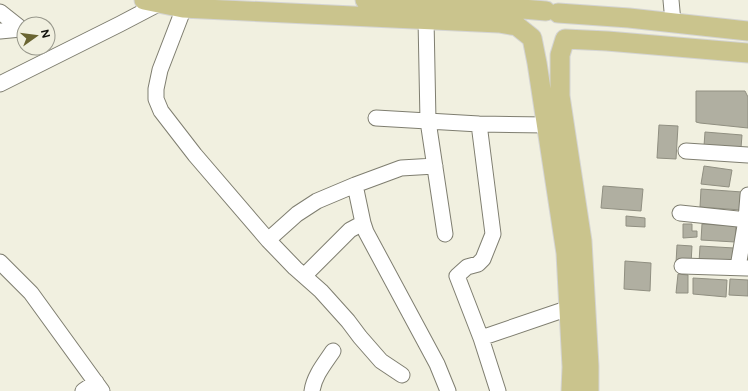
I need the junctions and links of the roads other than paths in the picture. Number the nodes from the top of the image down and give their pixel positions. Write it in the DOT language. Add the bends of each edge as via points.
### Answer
graph roads {
  1 [pos="365,0"];
  2 [pos="671,0"];
  3 [pos="155,1"];
  4 [pos="185,4"];
  5 [pos="426,7"];
  6 [pos="499,10"];
  7 [pos="0,12"];
  8 [pos="552,12"];
  9 [pos="673,22"];
  10 [pos="16,25"];
  11 [pos="16,30"];
  12 [pos="0,31"];
  13 [pos="748,31"];
  14 [pos="532,38"];
  15 [pos="565,39"];
  16 [pos="56,49"];
  17 [pos="748,53"];
  18 [pos="44,56"];
  19 [pos="0,84"];
  20 [pos="376,118"];
  21 [pos="428,121"];
  22 [pos="479,124"];
  23 [pos="547,125"];
  24 [pos="686,151"];
  25 [pos="748,155"];
  26 [pos="435,166"];
  27 [pos="355,184"];
  28 [pos="748,195"];
  29 [pos="680,213"];
  30 [pos="747,220"];
  31 [pos="363,223"];
  32 [pos="445,234"];
  33 [pos="268,240"];
  34 [pos="0,262"];
  35 [pos="682,266"];
  36 [pos="743,268"];
  37 [pos="304,276"];
  38 [pos="569,308"];
  39 [pos="481,338"];
  40 [pos="333,351"];
  41 [pos="402,375"];
  42 [pos="99,387"];
  43 [pos="83,391"];
  44 [pos="312,391"];
  45 [pos="448,391"];
  46 [pos="498,391"];
  47 [pos="571,391"];
  48 [pos="588,391"];
  1 -- 5 [label="main road"];
  2 -- 9 [label="street"];
  3 -- 4 [label="main road"];
  3 -- 16 [label="street"];
  4 -- 5 [label="main road"];
  4 -- 33 [label="street" via="160,70 156,89 158,105 195,156"];
  5 -- 6 [label="main road"];
  5 -- 21 [label="street"];
  6 -- 8 [label="main road"];
  6 -- 14 [label="main road"];
  7 -- 10 [label="street"];
  8 -- 9 [label="main road"];
  8 -- 14 [label="main road" via="540,13 532,21"];
  8 -- 15 [label="main road" via="563,17 566,23"];
  9 -- 13 [label="main road"];
  11 -- 12 [label="street"];
  14 -- 15 [label="main road" via="539,46 550,49 560,45"];
  14 -- 23 [label="main road"];
  15 -- 17 [label="main road"];
  15 -- 48 [label="main road" via="560,55 560,96 582,241 590,366"];
  18 -- 19 [label="street"];
  20 -- 21 [label="street"];
  21 -- 22 [label="street"];
  21 -- 26 [label="street"];
  22 -- 23 [label="street"];
  22 -- 39 [label="street" via="493,234 483,259 456,276"];
  23 -- 38 [label="main road" via="566,253"];
  24 -- 25 [label="street"];
  26 -- 27 [label="street" via="400,168"];
  26 -- 32 [label="street"];
  27 -- 31 [label="street"];
  27 -- 33 [label="street" via="307,207"];
  28 -- 30 [label="street"];
  29 -- 30 [label="street"];
  30 -- 36 [label="street"];
  31 -- 37 [label="street" via="344,236"];
  31 -- 45 [label="street" via="437,364"];
  33 -- 37 [label="street"];
  34 -- 42 [label="street" via="31,293"];
  35 -- 36 [label="street"];
  37 -- 41 [label="street" via="321,291 381,361"];
  38 -- 39 [label="street"];
  38 -- 47 [label="main road"];
  39 -- 46 [label="street"];
  40 -- 44 [label="street" via="318,372"];
  42 -- 43 [label="street"];
}
